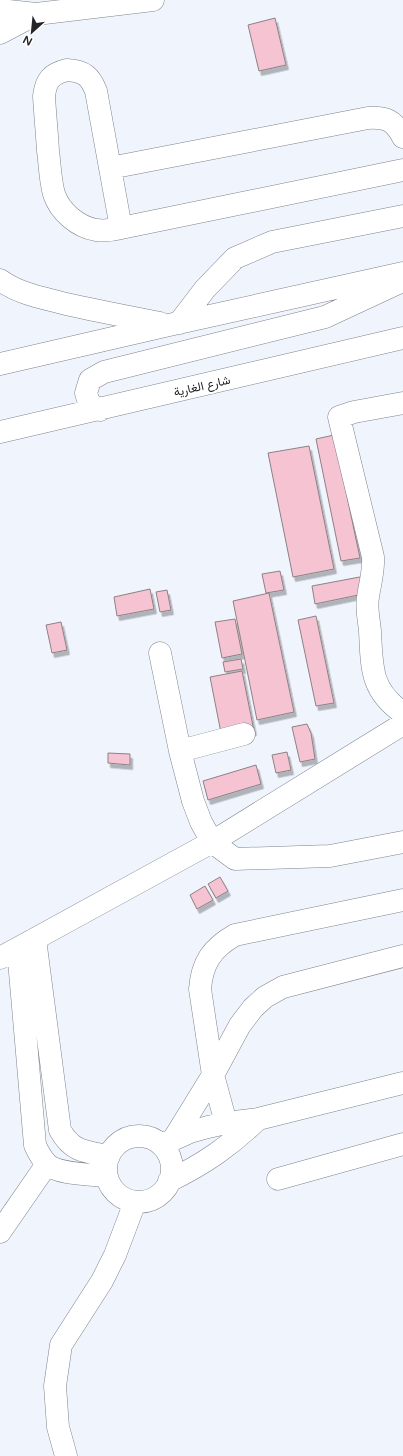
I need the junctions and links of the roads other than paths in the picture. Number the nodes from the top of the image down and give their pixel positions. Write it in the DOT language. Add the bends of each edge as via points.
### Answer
graph roads {
  1 [pos="153,0"];
  2 [pos="0,10"];
  3 [pos="36,14"];
  4 [pos="0,33"];
  5 [pos="403,137"];
  6 [pos="110,168"];
  7 [pos="403,170"];
  8 [pos="403,216"];
  9 [pos="121,228"];
  10 [pos="403,273"];
  11 [pos="0,280"];
  12 [pos="403,281"];
  13 [pos="174,324"];
  14 [pos="403,338"];
  15 [pos="0,364"];
  16 [pos="403,403"];
  17 [pos="100,410"];
  18 [pos="0,432"];
  19 [pos="160,653"];
  20 [pos="403,713"];
  21 [pos="403,724"];
  22 [pos="244,734"];
  23 [pos="180,751"];
  24 [pos="212,842"];
  25 [pos="403,842"];
  26 [pos="403,900"];
  27 [pos="18,949"];
  28 [pos="403,956"];
  29 [pos="212,1075"];
  30 [pos="403,1083"];
  31 [pos="258,1119"];
  32 [pos="226,1123"];
  33 [pos="167,1143"];
  34 [pos="403,1144"];
  35 [pos="47,1164"];
  36 [pos="108,1166"];
  37 [pos="278,1179"];
  38 [pos="169,1181"];
  39 [pos="135,1202"];
  40 [pos="0,1232"];
  41 [pos="66,1456"];
  1 -- 3 [label="street"];
  2 -- 3 [label="street"];
  3 -- 4 [label="street"];
  5 -- 6 [label="street" via="398,127 390,120 368,118"];
  6 -- 9 [label="street"];
  6 -- 9 [label="street" via="96,91 92,82 86,74 77,70 58,72 45,86 44,96 54,194 66,214 76,222 97,230"];
  7 -- 9 [label="street"];
  8 -- 13 [label="street" via="272,242 235,258"];
  10 -- 13 [label="street"];
  11 -- 13 [label="street" via="8,286 34,296 111,314"];
  12 -- 17 [label="street" via="325,317 104,372 90,380 86,393 89,403"];
  13 -- 15 [label="street"];
  14 -- 17 [label="street, شارع الغارية"];
  16 -- 20 [label="street" via="340,417 373,557 373,576 367,608 373,671 378,686 387,699"];
  17 -- 18 [label="street, شارع الغارية"];
  19 -- 23 [label="street"];
  21 -- 24 [label="street"];
  22 -- 23 [label="street"];
  23 -- 24 [label="street" via="193,801"];
  24 -- 25 [label="street" via="235,859 330,856"];
  24 -- 27 [label="street"];
  26 -- 29 [label="street" via="235,935 216,947 204,966 200,989"];
  27 -- 35 [label="street" via="35,1145"];
  27 -- 36 [label="street" via="60,1130 75,1148"];
  28 -- 29 [label="street" via="283,987 264,997 240,1025"];
  29 -- 32 [label="street"];
  29 -- 33 [label="street"];
  30 -- 31 [label="street"];
  31 -- 32 [label="street"];
  31 -- 38 [label="street" via="217,1155"];
  32 -- 33 [label="street" via="190,1132"];
  33 -- 36 [label="street" via="142,1136 132,1137 115,1147"];
  33 -- 38 [label="street" via="172,1163"];
  34 -- 37 [label="street"];
  35 -- 36 [label="street" via="58,1170"];
  35 -- 40 [label="street"];
  36 -- 39 [label="street" via="111,1186 117,1194"];
  38 -- 39 [label="street" via="164,1191 156,1198 146,1202"];
  39 -- 41 [label="street" via="102,1281 61,1345 55,1386 58,1427"];
}
